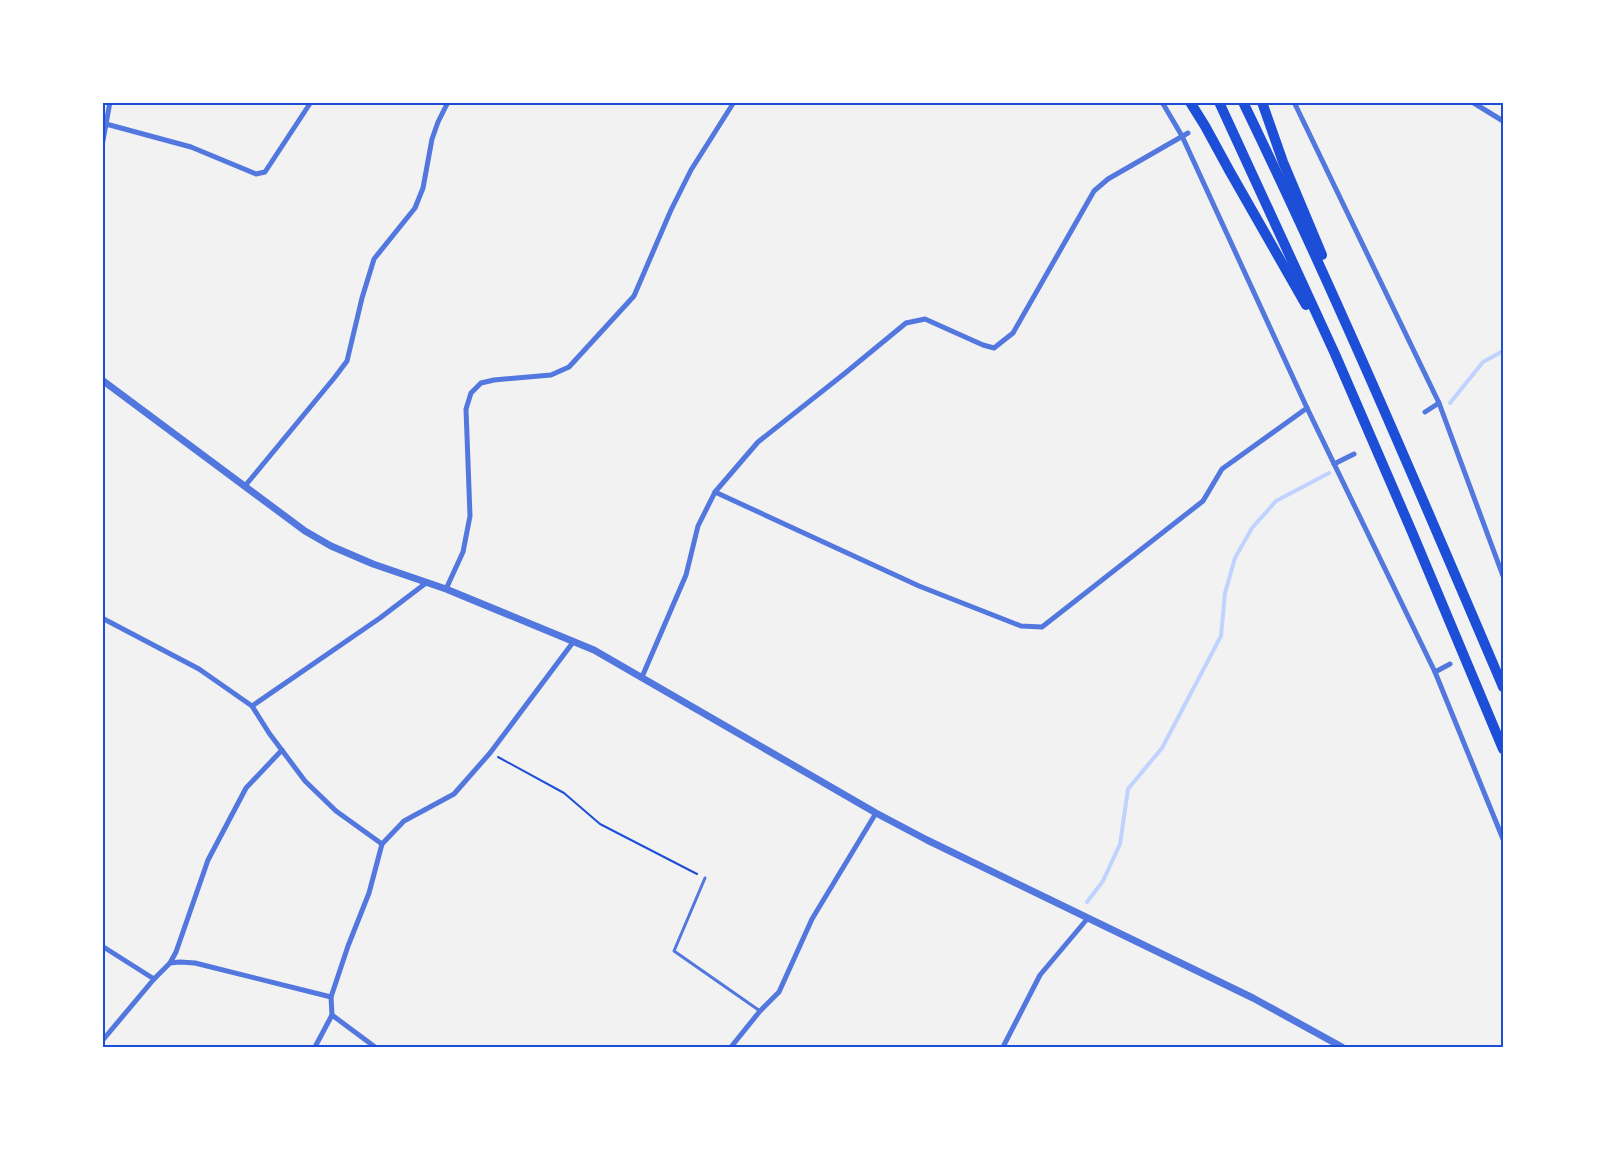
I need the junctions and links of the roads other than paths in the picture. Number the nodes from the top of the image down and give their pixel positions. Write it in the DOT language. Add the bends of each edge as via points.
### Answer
graph roads {
  1 [pos="110,102"];
  2 [pos="311,102"];
  3 [pos="448,102"];
  4 [pos="734,102"];
  5 [pos="1162,102"];
  6 [pos="1190,102"];
  7 [pos="1196,102"];
  8 [pos="1219,102"];
  9 [pos="1243,102"];
  10 [pos="1262,102"];
  11 [pos="1294,102"];
  12 [pos="1472,102"];
  13 [pos="1503,121"];
  14 [pos="106,124"];
  15 [pos="1205,126"];
  16 [pos="1185,134"];
  17 [pos="102,146"];
  18 [pos="1335,354"];
  19 [pos="102,380"];
  20 [pos="1439,403"];
  21 [pos="1383,407"];
  22 [pos="1307,408"];
  23 [pos="1425,412"];
  24 [pos="1354,454"];
  25 [pos="1334,464"];
  26 [pos="245,486"];
  27 [pos="715,492"];
  28 [pos="1503,576"];
  29 [pos="426,583"];
  30 [pos="446,590"];
  31 [pos="102,618"];
  32 [pos="574,641"];
  33 [pos="1450,664"];
  34 [pos="1435,672"];
  35 [pos="642,677"];
  36 [pos="1503,687"];
  37 [pos="252,706"];
  38 [pos="1503,749"];
  39 [pos="282,750"];
  40 [pos="876,813"];
  41 [pos="1503,839"];
  42 [pos="382,844"];
  43 [pos="705,878"];
  44 [pos="1088,918"];
  45 [pos="102,946"];
  46 [pos="170,963"];
  47 [pos="154,979"];
  48 [pos="331,997"];
  49 [pos="760,1011"];
  50 [pos="332,1015"];
  51 [pos="102,1041"];
  52 [pos="315,1047"];
  53 [pos="375,1047"];
  54 [pos="731,1047"];
  55 [pos="1003,1047"];
  56 [pos="1342,1047"];
  1 -- 14 [label="street"];
  2 -- 14 [label="street" via="265,172 256,174 191,147"];
  3 -- 26 [label="street" via="432,140 415,208 374,259 347,361"];
  4 -- 30 [label="street" via="691,170 634,296 569,367 551,375 481,383 471,393 466,409 470,516 463,552"];
  5 -- 16 [label="street"];
  6 -- 15 [label="highway"];
  7 -- 15 [label="lane"];
  8 -- 18 [label="highway"];
  9 -- 21 [label="highway"];
  10 -- 21 [label="highway"];
  11 -- 20 [label="street"];
  12 -- 13 [label="street"];
  14 -- 17 [label="street"];
  15 -- 18 [label="highway"];
  16 -- 22 [label="street"];
  16 -- 27 [label="street" via="1094,191 1013,333 994,348 925,319 906,323 758,442"];
  18 -- 38 [label="highway"];
  19 -- 26 [label="street"];
  20 -- 23 [label="street"];
  20 -- 28 [label="street"];
  21 -- 36 [label="highway"];
  22 -- 25 [label="street"];
  22 -- 27 [label="street" via="1222,470 1203,501 1042,627 1021,626 919,586"];
  24 -- 25 [label="street"];
  25 -- 34 [label="street"];
  26 -- 29 [label="street" via="331,546"];
  27 -- 35 [label="street" via="698,526 686,575"];
  29 -- 30 [label="street"];
  29 -- 37 [label="street"];
  30 -- 32 [label="street"];
  31 -- 37 [label="street" via="199,669"];
  32 -- 35 [label="street"];
  32 -- 42 [label="street" via="490,753 454,794 404,821"];
  33 -- 34 [label="street"];
  34 -- 41 [label="street"];
  35 -- 40 [label="street"];
  37 -- 39 [label="street"];
  39 -- 42 [label="street" via="305,781 336,812"];
  39 -- 46 [label="street" via="246,788 208,860"];
  40 -- 44 [label="street"];
  40 -- 49 [label="street" via="812,919 779,992"];
  42 -- 48 [label="street" via="369,893"];
  43 -- 49 [label="lane" via="674,951"];
  44 -- 55 [label="street" via="1040,975"];
  44 -- 56 [label="street" via="1253,998"];
  45 -- 47 [label="street"];
  46 -- 47 [label="street"];
  46 -- 48 [label="street" via="195,963"];
  47 -- 51 [label="street"];
  48 -- 50 [label="street"];
  49 -- 54 [label="street"];
  50 -- 52 [label="street"];
  50 -- 53 [label="street"];
}
